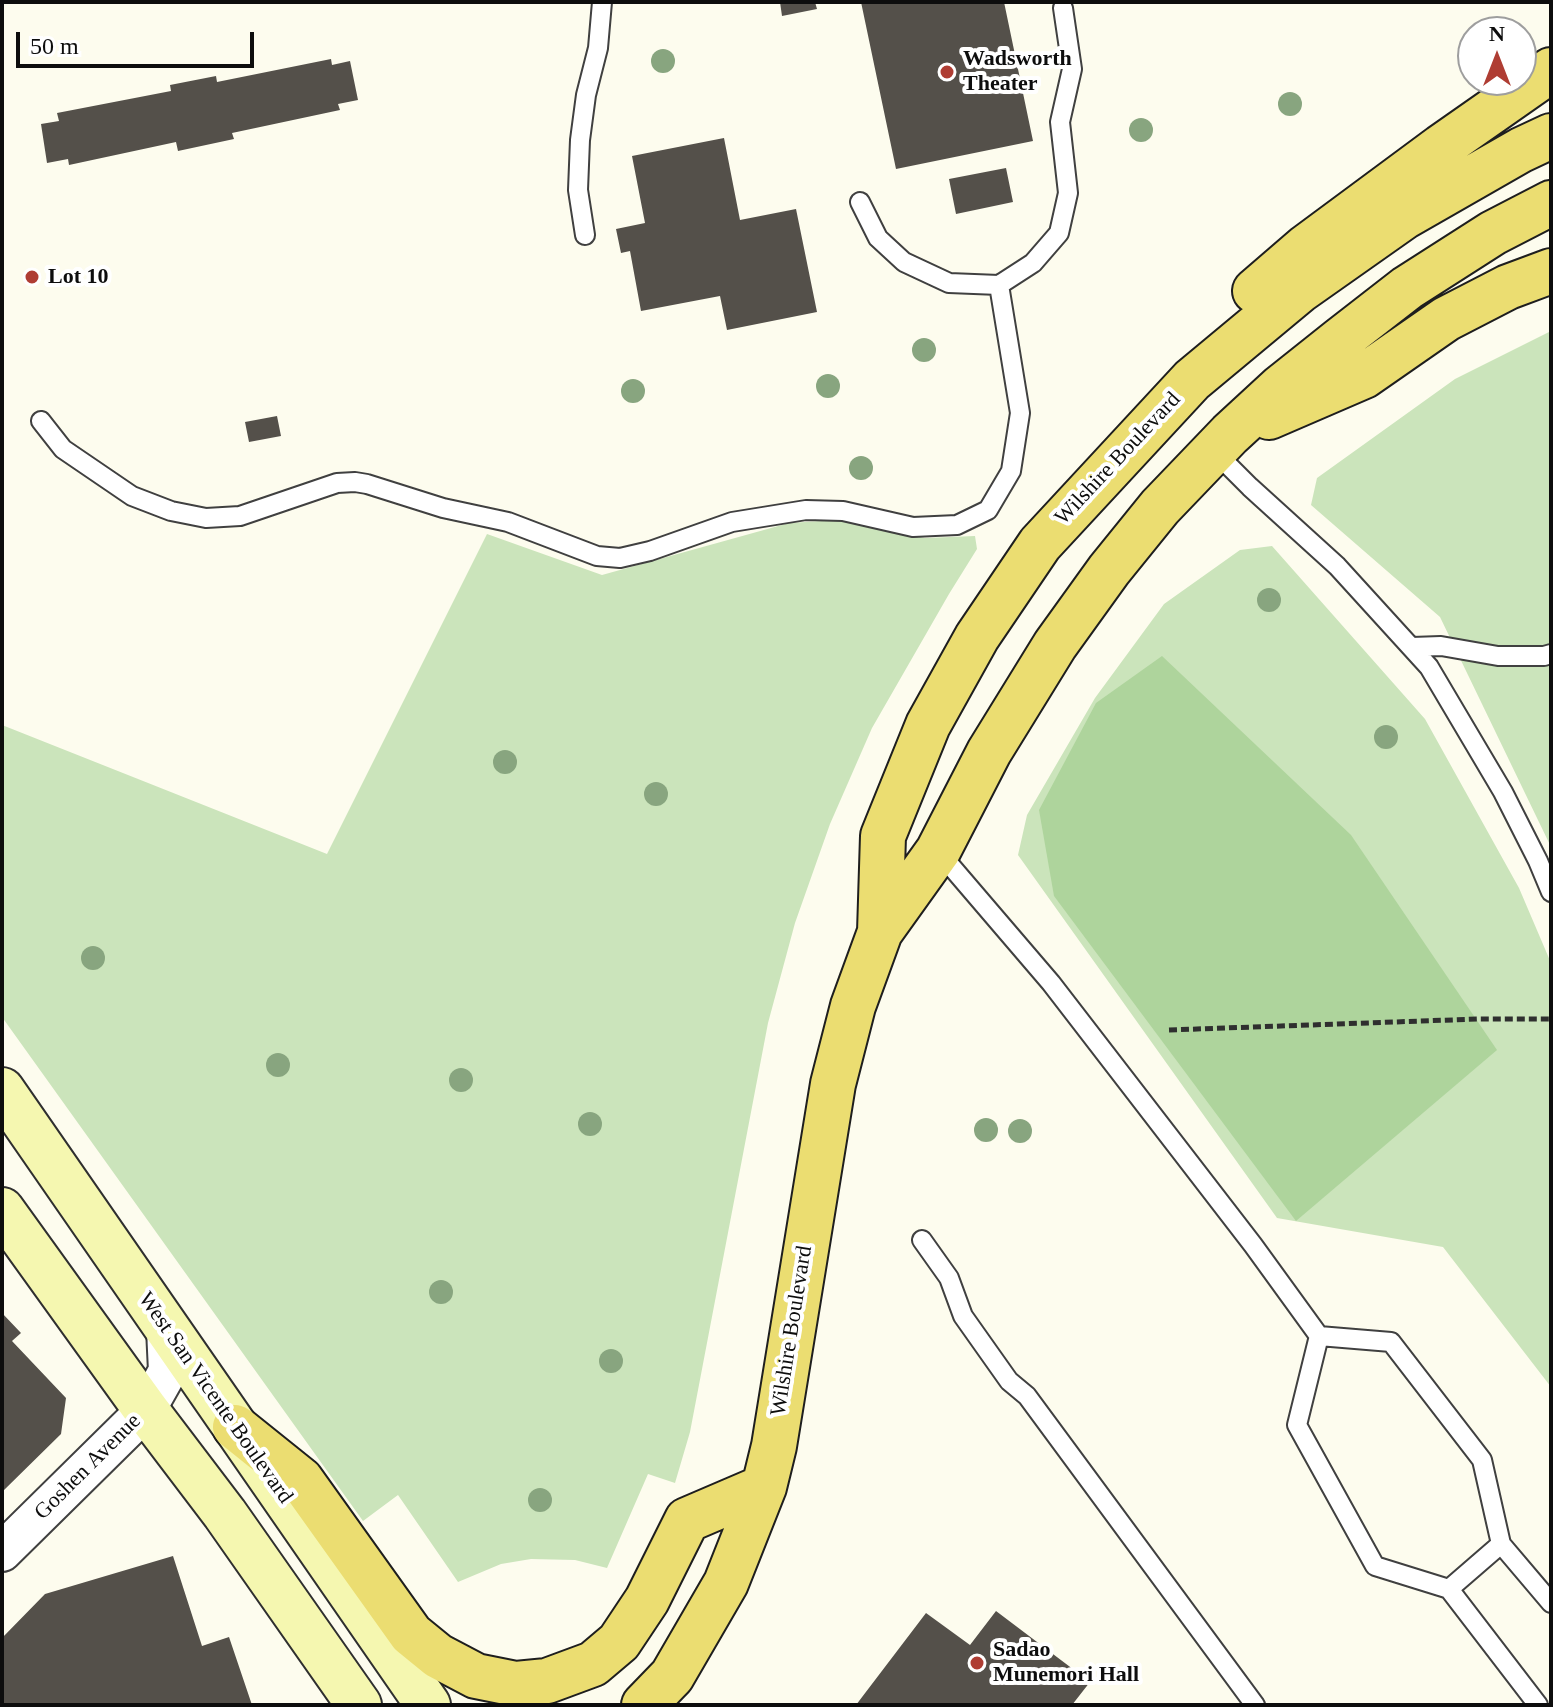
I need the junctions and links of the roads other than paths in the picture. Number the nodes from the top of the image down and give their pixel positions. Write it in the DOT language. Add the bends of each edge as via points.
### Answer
graph roads {
  1 [pos="602,2"];
  2 [pos="1063,8"];
  3 [pos="1551,70"];
  4 [pos="1551,136"];
  5 [pos="860,202"];
  6 [pos="1551,203"];
  7 [pos="585,235"];
  8 [pos="1551,271"];
  9 [pos="999,285"];
  10 [pos="41,421"];
  11 [pos="1222,442"];
  12 [pos="1040,544"];
  13 [pos="1412,647"];
  14 [pos="1551,654"];
  15 [pos="938,851"];
  16 [pos="1551,892"];
  17 [pos="880,932"];
  18 [pos="2,1090"];
  19 [pos="2,1210"];
  20 [pos="922,1240"];
  21 [pos="166,1329"];
  22 [pos="1319,1336"];
  23 [pos="146,1410"];
  24 [pos="235,1427"];
  25 [pos="764,1487"];
  26 [pos="1501,1544"];
  27 [pos="2,1552"];
  28 [pos="1449,1589"];
  29 [pos="1551,1603"];
  30 [pos="359,1705"];
  31 [pos="428,1705"];
  32 [pos="644,1705"];
  33 [pos="1255,1705"];
  34 [pos="1538,1705"];
  1 -- 7 [label="lane" via="580,140 578,190"];
  2 -- 9 [label="lane" via="1072,69 1060,122 1068,193 1059,233 1033,263"];
  3 -- 12 [label="main road" via="1306,247 1204,335 1114,428"];
  4 -- 12 [label="main road, Wilshire Boulevard" via="1404,217 1299,291 1192,380"];
  5 -- 9 [label="lane" via="878,238 904,262 949,283"];
  6 -- 11 [label="main road, Wilshire Boulevard" via="1407,288 1281,387"];
  8 -- 11 [label="main road" via="1446,319 1364,376"];
  9 -- 10 [label="lane" via="1020,413 1011,471 988,510 957,525 913,527 843,511 806,510 732,522 620,558 597,556 508,522 355,482 337,483 240,516 206,518 132,496 63,449"];
  11 -- 13 [label="lane" via="1250,487 1337,566"];
  11 -- 15 [label="main road, Wilshire Boulevard" via="1160,507 1055,645 989,752"];
  12 -- 17 [label="main road, Wilshire Boulevard" via="977,637 928,725 883,836"];
  13 -- 14 [label="lane" via="1441,646 1498,656"];
  13 -- 16 [label="lane" via="1503,792"];
  15 -- 17 [label="main road, Wilshire Boulevard"];
  15 -- 22 [label="lane" via="1051,983"];
  17 -- 25 [label="main road, Wilshire Boulevard" via="833,1084"];
  18 -- 21 [label="main road, West San Vicente Boulevard"];
  19 -- 23 [label="main road"];
  20 -- 33 [label="lane" via="949,1278 963,1316 1001,1370 1027,1396"];
  21 -- 23 [label="street, Goshen Avenue" via="168,1371"];
  21 -- 24 [label="main road, West San Vicente Boulevard"];
  22 -- 26 [label="lane" via="1391,1342 1482,1460"];
  22 -- 28 [label="lane" via="1297,1425 1375,1566"];
  23 -- 27 [label="street, Goshen Avenue"];
  23 -- 30 [label="main road"];
  24 -- 25 [label="main road" via="301,1480 411,1634 476,1676 516,1684 547,1681 593,1664 619,1642 640,1611 687,1520"];
  24 -- 31 [label="main road, West San Vicente Boulevard"];
  25 -- 32 [label="main road, Wilshire Boulevard" via="726,1583 672,1676"];
  26 -- 28 [label="lane"];
  26 -- 29 [label="lane"];
  28 -- 34 [label="lane"];
}
